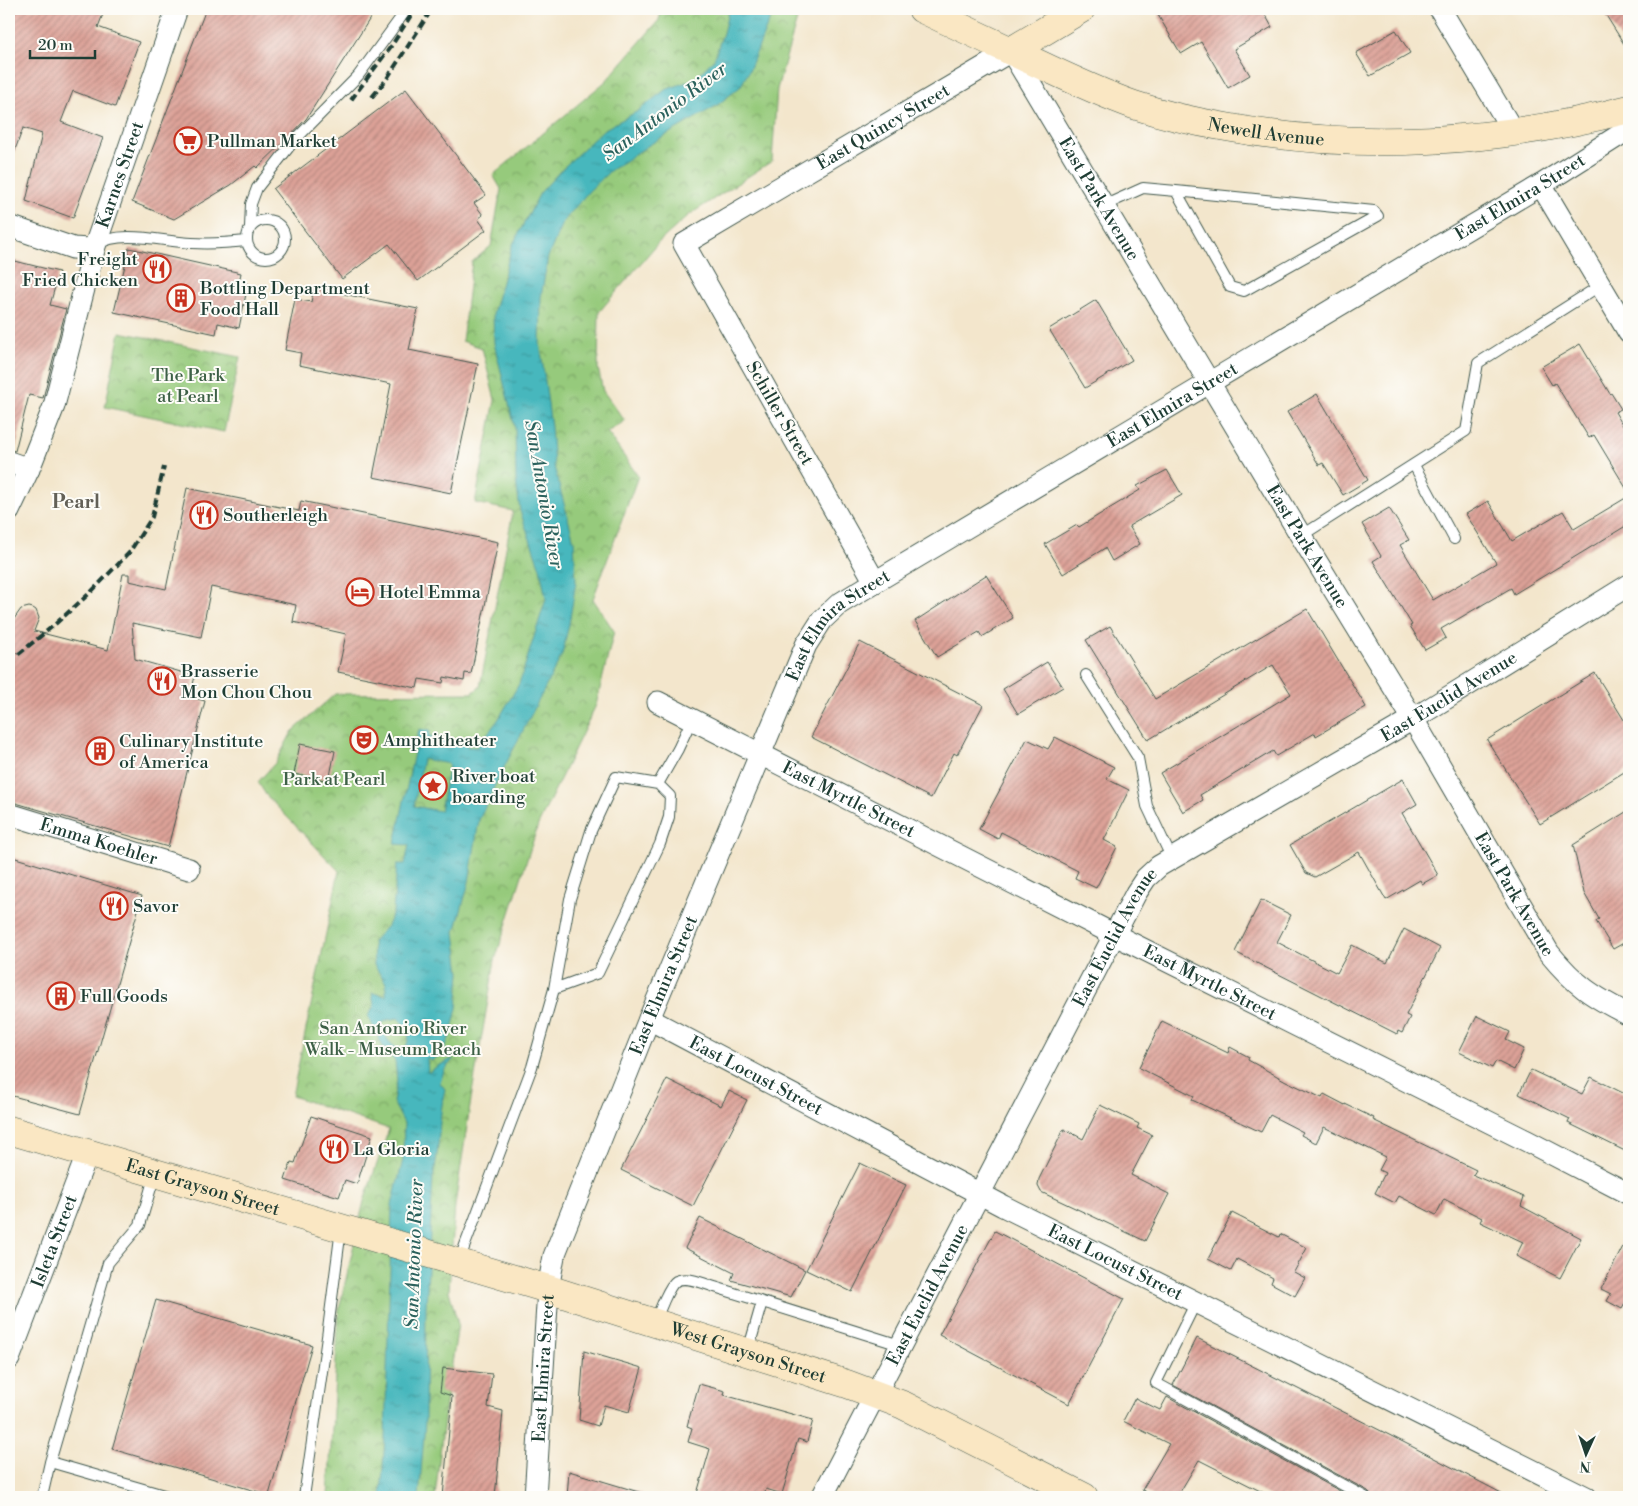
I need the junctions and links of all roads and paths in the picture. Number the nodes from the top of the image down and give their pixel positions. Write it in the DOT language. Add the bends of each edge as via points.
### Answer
graph roads {
  1 [pos="177,9"];
  2 [pos="407,9"];
  3 [pos="922,9"];
  4 [pos="1081,9"];
  5 [pos="1440,9"];
  6 [pos="1011,51"];
  7 [pos="1629,109"];
  8 [pos="1629,129"];
  9 [pos="1514,133"];
  10 [pos="1541,185"];
  11 [pos="1176,192"];
  12 [pos="1103,206"];
  13 [pos="9,226"];
  14 [pos="250,227"];
  15 [pos="246,241"];
  16 [pos="684,244"];
  17 [pos="95,246"];
  18 [pos="1601,286"];
  19 [pos="1629,333"];
  20 [pos="1211,383"];
  21 [pos="9,462"];
  22 [pos="1414,464"];
  23 [pos="30,469"];
  24 [pos="9,510"];
  25 [pos="1301,536"];
  26 [pos="1454,539"];
  27 [pos="875,582"];
  28 [pos="1629,585"];
  29 [pos="1086,674"];
  30 [pos="658,702"];
  31 [pos="692,719"];
  32 [pos="1413,719"];
  33 [pos="760,754"];
  34 [pos="658,784"];
  35 [pos="9,814"];
  36 [pos="1172,858"];
  37 [pos="190,869"];
  38 [pos="1115,934"];
  39 [pos="554,988"];
  40 [pos="1629,1015"];
  41 [pos="649,1019"];
  42 [pos="9,1130"];
  43 [pos="88,1152"];
  44 [pos="155,1173"];
  45 [pos="980,1194"];
  46 [pos="1629,1194"];
  47 [pos="341,1228"];
  48 [pos="398,1245"];
  49 [pos="458,1262"];
  50 [pos="548,1289"];
  51 [pos="762,1302"];
  52 [pos="1196,1302"];
  53 [pos="654,1323"];
  54 [pos="900,1345"];
  55 [pos="747,1352"];
  56 [pos="9,1359"];
  57 [pos="875,1393"];
  58 [pos="50,1462"];
  59 [pos="42,1497"];
  60 [pos="171,1497"];
  61 [pos="304,1497"];
  62 [pos="535,1497"];
  63 [pos="822,1497"];
  64 [pos="1084,1497"];
  65 [pos="1365,1497"];
  66 [pos="1586,1497"];
  1 -- 17 [label="street, Karnes Street"];
  2 -- 14 [label="lane" via="358,76 293,142 257,188 251,204"];
  3 -- 6 [label="street, Newell Avenue"];
  4 -- 6 [label="street, East Quincy Street"];
  5 -- 9 [label="street"];
  6 -- 9 [label="street, Newell Avenue" via="1135,106 1269,135 1346,142 1404,142"];
  6 -- 12 [label="street, East Park Avenue"];
  6 -- 16 [label="street, East Quincy Street"];
  7 -- 9 [label="street, Newell Avenue"];
  8 -- 10 [label="street, East Elmira Street"];
  10 -- 18 [label="street"];
  10 -- 20 [label="street, East Elmira Street"];
  11 -- 11 [label="lane" via="1374,211 1378,216 1244,291 1230,287"];
  11 -- 12 [label="lane" via="1143,188"];
  12 -- 20 [label="street, East Park Avenue"];
  13 -- 17 [label="street" via="73,248"];
  14 -- 15 [label="lane"];
  14 -- 15 [label="lane" via="263,219 278,223 283,229 285,244 276,255 268,258 254,254"];
  15 -- 17 [label="lane" via="193,243 124,237 103,240"];
  16 -- 27 [label="street, Schiller Street"];
  17 -- 23 [label="street, Karnes Street" via="54,406"];
  18 -- 19 [label="street"];
  18 -- 22 [label="lane" via="1478,363 1466,431"];
  20 -- 25 [label="street, East Park Avenue"];
  20 -- 27 [label="street, East Elmira Street"];
  21 -- 23 [label="street"];
  22 -- 25 [label="lane"];
  22 -- 26 [label="lane"];
  23 -- 24 [label="street, Karnes Street"];
  25 -- 32 [label="street, East Park Avenue"];
  27 -- 33 [label="street, East Elmira Street" via="839,604 822,620 806,645"];
  28 -- 32 [label="street, East Euclid Avenue"];
  29 -- 36 [label="lane" via="1138,758 1147,806"];
  30 -- 31 [label="street, East Myrtle Street"];
  31 -- 33 [label="street, East Myrtle Street"];
  31 -- 34 [label="lane"];
  32 -- 36 [label="street, East Euclid Avenue"];
  32 -- 40 [label="street, East Park Avenue" via="1549,953 1579,986"];
  33 -- 38 [label="street, East Myrtle Street"];
  33 -- 41 [label="street, East Elmira Street"];
  34 -- 39 [label="lane" via="670,796 669,817 660,844 598,973"];
  34 -- 39 [label="lane" via="616,777 591,831 570,899"];
  35 -- 37 [label="street, Emma Koehler"];
  36 -- 38 [label="street, East Euclid Avenue" via="1146,878"];
  38 -- 45 [label="street, East Euclid Avenue"];
  38 -- 46 [label="street, East Myrtle Street"];
  39 -- 49 [label="lane" via="532,1068"];
  41 -- 45 [label="street, East Locust Street"];
  41 -- 50 [label="street, East Elmira Street" via="554,1256"];
  42 -- 43 [label="street, East Grayson Street"];
  43 -- 44 [label="street, East Grayson Street"];
  43 -- 56 [label="street, Isleta Street"];
  44 -- 47 [label="street, East Grayson Street"];
  44 -- 58 [label="lane" via="140,1225 108,1263"];
  45 -- 52 [label="street, East Locust Street"];
  45 -- 54 [label="street, East Euclid Avenue"];
  47 -- 48 [label="street, East Grayson Street"];
  47 -- 61 [label="lane"];
  48 -- 49 [label="street, West Grayson Street"];
  49 -- 50 [label="street, West Grayson Street"];
  50 -- 53 [label="street, West Grayson Street"];
  50 -- 62 [label="street, East Elmira Street"];
  51 -- 53 [label="lane" via="681,1280 672,1284"];
  51 -- 54 [label="lane"];
  51 -- 55 [label="lane"];
  52 -- 65 [label="lane" via="1156,1383"];
  52 -- 66 [label="street, East Locust Street"];
  53 -- 55 [label="street, West Grayson Street"];
  54 -- 57 [label="street, East Euclid Avenue"];
  55 -- 57 [label="street, West Grayson Street"];
  57 -- 63 [label="street, East Euclid Avenue"];
  57 -- 64 [label="street, West Grayson Street"];
  58 -- 59 [label="lane"];
  58 -- 60 [label="lane"];
}
